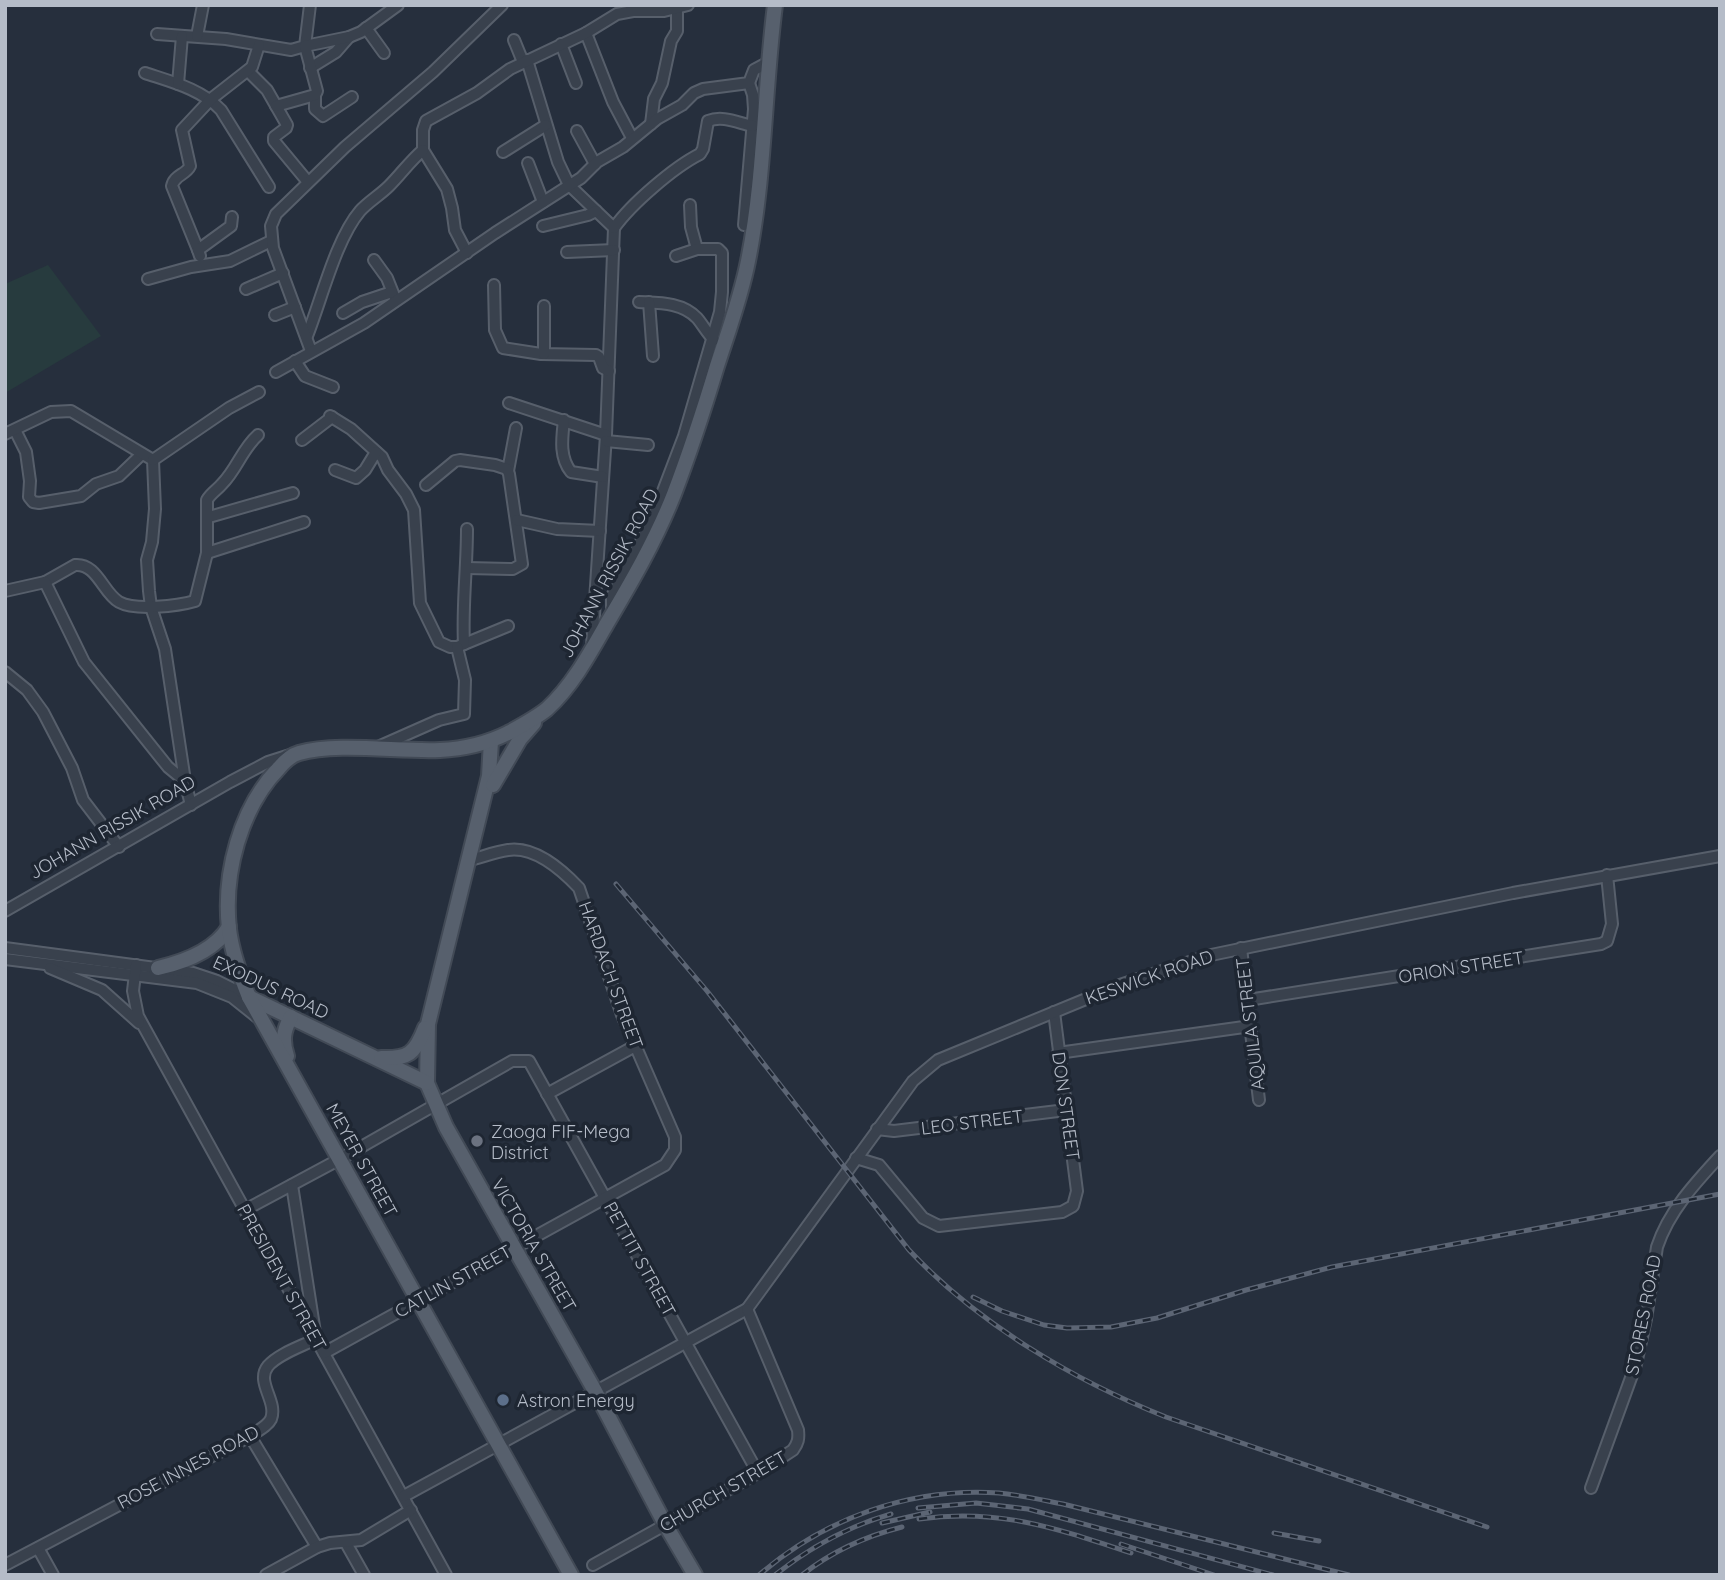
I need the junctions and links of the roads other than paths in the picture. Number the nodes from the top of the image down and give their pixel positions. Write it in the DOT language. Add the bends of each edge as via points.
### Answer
graph roads {
  1 [pos="203,5"];
  2 [pos="310,5"];
  3 [pos="398,5"];
  4 [pos="502,5"];
  5 [pos="775,5"];
  6 [pos="682,7"];
  7 [pos="616,10"];
  8 [pos="366,28"];
  9 [pos="586,33"];
  10 [pos="157,34"];
  11 [pos="182,36"];
  12 [pos="197,36"];
  13 [pos="349,37"];
  14 [pos="514,40"];
  15 [pos="561,44"];
  16 [pos="259,46"];
  17 [pos="305,46"];
  18 [pos="384,53"];
  19 [pos="525,61"];
  20 [pos="768,63"];
  21 [pos="310,68"];
  22 [pos="248,71"];
  23 [pos="145,73"];
  24 [pos="576,83"];
  25 [pos="749,83"];
  26 [pos="178,84"];
  27 [pos="315,95"];
  28 [pos="352,97"];
  29 [pos="211,99"];
  30 [pos="276,106"];
  31 [pos="651,124"];
  32 [pos="546,125"];
  33 [pos="753,126"];
  34 [pos="577,131"];
  35 [pos="632,138"];
  36 [pos="423,150"];
  37 [pos="503,152"];
  38 [pos="528,163"];
  39 [pos="595,164"];
  40 [pos="308,182"];
  41 [pos="569,186"];
  42 [pos="269,187"];
  43 [pos="543,202"];
  44 [pos="690,205"];
  45 [pos="596,211"];
  46 [pos="232,217"];
  47 [pos="744,225"];
  48 [pos="543,226"];
  49 [pos="614,228"];
  50 [pos="271,241"];
  51 [pos="697,249"];
  52 [pos="198,250"];
  53 [pos="614,250"];
  54 [pos="567,251"];
  55 [pos="467,253"];
  56 [pos="676,256"];
  57 [pos="374,260"];
  58 [pos="202,265"];
  59 [pos="283,273"];
  60 [pos="148,279"];
  61 [pos="494,285"];
  62 [pos="246,289"];
  63 [pos="394,296"];
  64 [pos="544,306"];
  65 [pos="295,307"];
  66 [pos="343,313"];
  67 [pos="275,315"];
  68 [pos="306,336"];
  69 [pos="711,337"];
  70 [pos="722,350"];
  71 [pos="310,351"];
  72 [pos="544,354"];
  73 [pos="653,356"];
  74 [pos="295,361"];
  75 [pos="609,370"];
  76 [pos="276,372"];
  77 [pos="333,387"];
  78 [pos="259,392"];
  79 [pos="509,402"];
  80 [pos="564,421"];
  81 [pos="516,428"];
  82 [pos="10,432"];
  83 [pos="258,435"];
  84 [pos="606,438"];
  85 [pos="302,440"];
  86 [pos="648,445"];
  87 [pos="376,452"];
  88 [pos="142,454"];
  89 [pos="153,460"];
  90 [pos="335,470"];
  91 [pos="508,471"];
  92 [pos="604,477"];
  93 [pos="426,485"];
  94 [pos="293,493"];
  95 [pos="209,517"];
  96 [pos="517,520"];
  97 [pos="304,522"];
  98 [pos="467,529"];
  99 [pos="600,531"];
  100 [pos="207,552"];
  101 [pos="467,568"];
  102 [pos="45,582"];
  103 [pos="5,591"];
  104 [pos="151,607"];
  105 [pos="611,616"];
  106 [pos="508,626"];
  107 [pos="460,646"];
  108 [pos="592,649"];
  109 [pos="5,672"];
  110 [pos="544,712"];
  111 [pos="484,743"];
  112 [pos="372,749"];
  113 [pos="296,753"];
  114 [pos="185,781"];
  115 [pos="483,799"];
  116 [pos="191,805"];
  117 [pos="119,847"];
  118 [pos="1720,856"];
  119 [pos="470,860"];
  120 [pos="1607,875"];
  121 [pos="18,903"];
  122 [pos="5,911"];
  123 [pos="5,919"];
  124 [pos="229,927"];
  125 [pos="5,948"];
  126 [pos="1241,948"];
  127 [pos="5,959"];
  128 [pos="43,964"];
  129 [pos="158,968"];
  130 [pos="136,970"];
  131 [pos="249,997"];
  132 [pos="1248,1000"];
  133 [pos="1054,1012"];
  134 [pos="291,1017"];
  135 [pos="428,1024"];
  136 [pos="265,1025"];
  137 [pos="1251,1026"];
  138 [pos="146,1030"];
  139 [pos="635,1046"];
  140 [pos="1058,1053"];
  141 [pos="380,1058"];
  142 [pos="292,1075"];
  143 [pos="427,1083"];
  144 [pos="547,1094"];
  145 [pos="1259,1100"];
  146 [pos="436,1105"];
  147 [pos="1066,1110"];
  148 [pos="877,1129"];
  149 [pos="675,1137"];
  150 [pos="1720,1156"];
  151 [pos="856,1158"];
  152 [pos="340,1159"];
  153 [pos="292,1185"];
  154 [pos="605,1198"];
  155 [pos="245,1210"];
  156 [pos="513,1247"];
  157 [pos="418,1301"];
  158 [pos="747,1309"];
  159 [pos="316,1339"];
  160 [pos="687,1343"];
  161 [pos="324,1353"];
  162 [pos="595,1391"];
  163 [pos="250,1436"];
  164 [pos="498,1446"];
  165 [pos="758,1473"];
  166 [pos="1591,1488"];
  167 [pos="404,1496"];
  168 [pos="411,1510"];
  169 [pos="665,1524"];
  170 [pos="346,1543"];
  171 [pos="38,1548"];
  172 [pos="317,1548"];
  173 [pos="5,1565"];
  174 [pos="593,1565"];
  175 [pos="269,1574"];
  176 [pos="52,1575"];
  177 [pos="364,1575"];
  178 [pos="446,1575"];
  179 [pos="571,1575"];
  180 [pos="695,1575"];
  1 -- 12 [label="street"];
  2 -- 17 [label="street"];
  3 -- 8 [label="street"];
  4 -- 40 [label="street"];
  5 -- 20 [label="main road, JOHANN RISSIK ROAD"];
  6 -- 7 [label="street"];
  6 -- 31 [label="street" via="654,99"];
  7 -- 9 [label="street"];
  8 -- 13 [label="street"];
  8 -- 18 [label="street"];
  9 -- 15 [label="street"];
  9 -- 35 [label="street"];
  10 -- 11 [label="street"];
  11 -- 12 [label="street"];
  11 -- 26 [label="street"];
  12 -- 16 [label="street"];
  13 -- 17 [label="street"];
  13 -- 21 [label="street" via="336,52"];
  14 -- 19 [label="street"];
  15 -- 19 [label="street"];
  15 -- 24 [label="street"];
  16 -- 17 [label="street" via="290,50"];
  16 -- 22 [label="street"];
  17 -- 21 [label="street"];
  19 -- 32 [label="street"];
  19 -- 36 [label="street" via="430,117"];
  20 -- 25 [label="street" via="754,70"];
  20 -- 70 [label="main road, JOHANN RISSIK ROAD" via="755,222"];
  21 -- 27 [label="street"];
  22 -- 29 [label="street"];
  22 -- 30 [label="street"];
  23 -- 26 [label="street"];
  25 -- 31 [label="street" via="697,91"];
  25 -- 33 [label="street"];
  26 -- 29 [label="street"];
  27 -- 28 [label="street" via="315,109 323,116"];
  27 -- 30 [label="street"];
  29 -- 42 [label="street"];
  29 -- 52 [label="street" via="182,130 190,166 172,186"];
  30 -- 40 [label="street" via="287,125 274,141"];
  31 -- 35 [label="street"];
  32 -- 37 [label="street"];
  32 -- 41 [label="street"];
  33 -- 47 [label="street"];
  33 -- 49 [label="street" via="729,119 708,121 700,154 657,185"];
  34 -- 39 [label="street"];
  35 -- 39 [label="street"];
  36 -- 55 [label="street" via="447,189 454,230"];
  36 -- 68 [label="street" via="360,211 335,257"];
  38 -- 43 [label="street"];
  39 -- 41 [label="street"];
  40 -- 50 [label="street" via="276,214"];
  41 -- 43 [label="street"];
  41 -- 45 [label="street"];
  43 -- 55 [label="street"];
  44 -- 51 [label="street"];
  45 -- 48 [label="street"];
  45 -- 49 [label="street"];
  46 -- 52 [label="street" via="231,226"];
  49 -- 53 [label="street"];
  50 -- 58 [label="street" via="230,261"];
  50 -- 59 [label="street"];
  51 -- 56 [label="street"];
  51 -- 69 [label="street" via="722,253 720,312"];
  52 -- 58 [label="street"];
  53 -- 54 [label="street"];
  53 -- 75 [label="street"];
  55 -- 63 [label="street"];
  57 -- 63 [label="street"];
  58 -- 60 [label="street"];
  59 -- 62 [label="street"];
  59 -- 65 [label="street"];
  61 -- 72 [label="street" via="495,330 503,348"];
  63 -- 66 [label="street" via="362,302"];
  63 -- 71 [label="street" via="364,323"];
  64 -- 72 [label="street"];
  65 -- 67 [label="street"];
  65 -- 68 [label="street"];
  68 -- 71 [label="street"];
  69 -- 70 [label="street"];
  69 -- 73 [label="street" via="690,312 644,302"];
  69 -- 105 [label="street" via="684,436 652,520 612,596"];
  70 -- 105 [label="main road, JOHANN RISSIK ROAD" via="673,496"];
  71 -- 74 [label="street"];
  72 -- 75 [label="street" via="596,355"];
  74 -- 76 [label="street"];
  74 -- 77 [label="street" via="306,376"];
  75 -- 84 [label="street"];
  78 -- 89 [label="street"];
  79 -- 80 [label="street"];
  80 -- 84 [label="street"];
  80 -- 92 [label="street" via="562,443 568,470"];
  81 -- 91 [label="street"];
  82 -- 88 [label="street" via="51,412 71,411"];
  82 -- 88 [label="street" via="26,452 33,502 81,496 119,475"];
  83 -- 95 [label="street" via="207,500"];
  84 -- 86 [label="street"];
  84 -- 92 [label="street"];
  85 -- 87 [label="street" via="331,416"];
  87 -- 90 [label="street" via="356,478"];
  87 -- 107 [label="street" via="414,510 420,603 439,642 450,648"];
  88 -- 89 [label="street"];
  89 -- 104 [label="street" via="155,509 147,560"];
  91 -- 93 [label="street" via="460,460"];
  91 -- 96 [label="street"];
  92 -- 99 [label="street"];
  94 -- 95 [label="street"];
  95 -- 100 [label="street"];
  96 -- 99 [label="street" via="557,529"];
  96 -- 101 [label="street" via="522,564 513,569"];
  97 -- 100 [label="street"];
  98 -- 101 [label="street"];
  99 -- 108 [label="street"];
  100 -- 104 [label="street" via="195,601"];
  101 -- 107 [label="street"];
  102 -- 103 [label="street"];
  102 -- 104 [label="street" via="81,564 118,601"];
  102 -- 114 [label="street" via="84,662 168,767"];
  104 -- 114 [label="street" via="164,649"];
  105 -- 108 [label="main road, JOHANN RISSIK ROAD"];
  106 -- 107 [label="street"];
  107 -- 112 [label="street" via="464,714"];
  108 -- 110 [label="main road, JOHANN RISSIK ROAD" via="576,676"];
  109 -- 117 [label="street" via="27,690 43,712 83,800"];
  110 -- 111 [label="main road, JOHANN RISSIK ROAD"];
  110 -- 115 [label="main road" via="520,739"];
  111 -- 112 [label="main road, JOHANN RISSIK ROAD" via="442,750"];
  111 -- 115 [label="main road, VICTORIA STREET"];
  112 -- 113 [label="main road, JOHANN RISSIK ROAD"];
  113 -- 116 [label="street, JOHANN RISSIK ROAD" via="268,762"];
  113 -- 124 [label="main road, MEYER STREET" via="278,768 243,826 230,880"];
  114 -- 116 [label="street"];
  115 -- 119 [label="main road, VICTORIA STREET"];
  116 -- 117 [label="street, JOHANN RISSIK ROAD"];
  117 -- 121 [label="street, JOHANN RISSIK ROAD"];
  118 -- 120 [label="street, KESWICK ROAD"];
  119 -- 135 [label="main road, VICTORIA STREET"];
  119 -- 139 [label="street, HARDACH STREET" via="509,849 525,850 579,888"];
  120 -- 126 [label="street, KESWICK ROAD"];
  120 -- 132 [label="street, ORION STREET" via="1612,924 1607,941 1601,944"];
  121 -- 122 [label="street, JOHANN RISSIK ROAD"];
  121 -- 123 [label="street, JOHANN RISSIK ROAD"];
  124 -- 129 [label="main road" via="219,941 181,962"];
  124 -- 131 [label="main road, MEYER STREET"];
  125 -- 130 [label="street, EXODUS ROAD"];
  126 -- 132 [label="street, AQUILA STREET"];
  126 -- 133 [label="street, KESWICK ROAD" via="1177,964"];
  127 -- 128 [label="street, EXODUS ROAD"];
  128 -- 130 [label="street, EXODUS ROAD"];
  128 -- 138 [label="street" via="102,990"];
  129 -- 130 [label="street, EXODUS ROAD"];
  129 -- 131 [label="street, EXODUS ROAD" via="204,976"];
  130 -- 136 [label="street, EXODUS ROAD" via="225,993"];
  130 -- 138 [label="street, PRESIDENT STREET" via="134,1003"];
  131 -- 134 [label="main road, EXODUS ROAD"];
  131 -- 136 [label="main road, MEYER STREET"];
  132 -- 137 [label="street, AQUILA STREET"];
  133 -- 140 [label="street, DON STREET"];
  133 -- 148 [label="street, KESWICK ROAD" via="937,1060 913,1081"];
  134 -- 141 [label="main road, EXODUS ROAD"];
  134 -- 142 [label="main road" via="283,1037"];
  135 -- 141 [label="main road" via="408,1055"];
  135 -- 143 [label="main road, VICTORIA STREET"];
  136 -- 142 [label="main road, MEYER STREET"];
  137 -- 140 [label="street"];
  137 -- 145 [label="street, AQUILA STREET"];
  138 -- 155 [label="street, PRESIDENT STREET"];
  139 -- 144 [label="street"];
  139 -- 149 [label="street, HARDACH STREET"];
  140 -- 147 [label="street, DON STREET"];
  141 -- 143 [label="main road, EXODUS ROAD"];
  142 -- 152 [label="main road, MEYER STREET"];
  143 -- 146 [label="main road, VICTORIA STREET"];
  144 -- 146 [label="street, PETTIT STREET" via="529,1061 512,1061"];
  144 -- 154 [label="street, PETTIT STREET"];
  146 -- 152 [label="street"];
  146 -- 156 [label="main road, VICTORIA STREET"];
  147 -- 148 [label="street, LEO STREET" via="894,1132"];
  147 -- 151 [label="street, DON STREET" via="1077,1191 1073,1206 1062,1212 935,1225 923,1218 879,1165"];
  148 -- 151 [label="street, KESWICK ROAD"];
  149 -- 154 [label="street, CATLIN STREET" via="675,1150 665,1165"];
  150 -- 166 [label="street, STORES ROAD" via="1682,1199 1661,1236 1636,1364"];
  151 -- 158 [label="street, KESWICK ROAD"];
  152 -- 153 [label="street"];
  152 -- 157 [label="main road, MEYER STREET"];
  153 -- 155 [label="street"];
  153 -- 159 [label="street"];
  154 -- 156 [label="street, CATLIN STREET"];
  154 -- 160 [label="street, PETTIT STREET"];
  155 -- 159 [label="street, PRESIDENT STREET"];
  156 -- 157 [label="street, CATLIN STREET"];
  156 -- 162 [label="main road, VICTORIA STREET"];
  157 -- 161 [label="street, CATLIN STREET"];
  157 -- 164 [label="main road, MEYER STREET"];
  158 -- 160 [label="street"];
  158 -- 165 [label="street, CHURCH STREET" via="799,1439 793,1450"];
  159 -- 161 [label="street, PRESIDENT STREET"];
  159 -- 163 [label="street, ROSE INNES ROAD" via="270,1363 264,1383 271,1419"];
  160 -- 162 [label="street"];
  160 -- 165 [label="street, PETTIT STREET"];
  161 -- 167 [label="street, PRESIDENT STREET"];
  162 -- 164 [label="street"];
  162 -- 169 [label="main road, VICTORIA STREET"];
  163 -- 171 [label="street, ROSE INNES ROAD"];
  163 -- 172 [label="street"];
  164 -- 167 [label="street"];
  164 -- 179 [label="main road, MEYER STREET"];
  165 -- 169 [label="street, CHURCH STREET"];
  167 -- 168 [label="street, PRESIDENT STREET"];
  168 -- 170 [label="street" via="361,1540"];
  168 -- 178 [label="street, PRESIDENT STREET"];
  169 -- 174 [label="street, CHURCH STREET"];
  169 -- 180 [label="main road, VICTORIA STREET"];
  170 -- 172 [label="street"];
  170 -- 177 [label="street"];
  171 -- 173 [label="street, ROSE INNES ROAD"];
  171 -- 176 [label="street"];
  172 -- 175 [label="street"];
}
